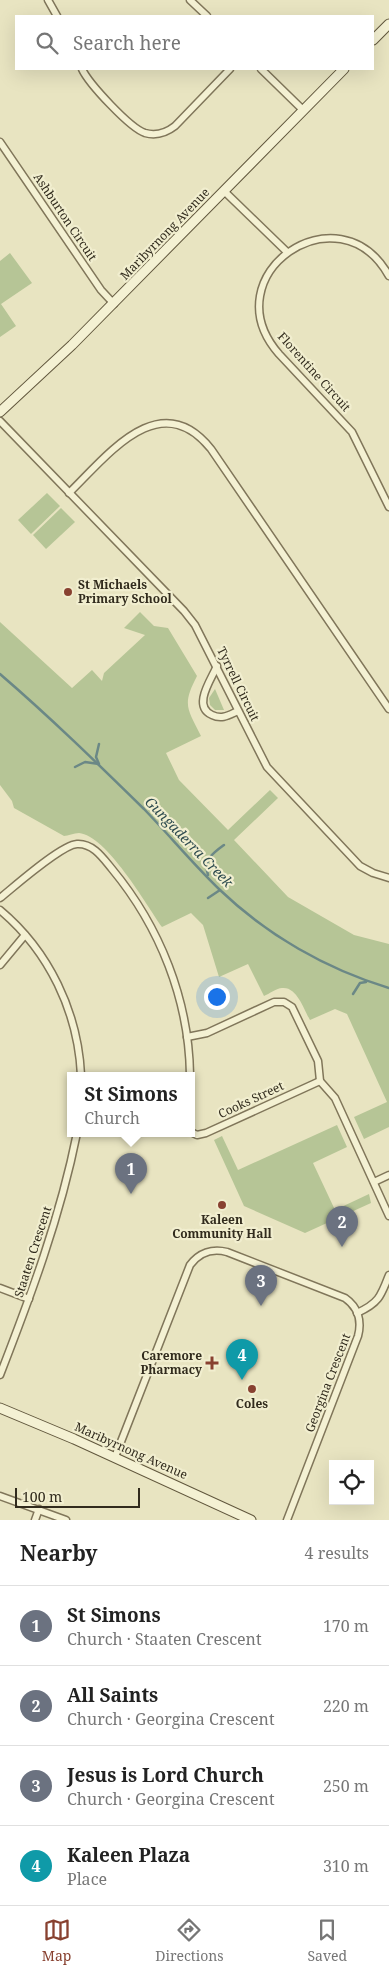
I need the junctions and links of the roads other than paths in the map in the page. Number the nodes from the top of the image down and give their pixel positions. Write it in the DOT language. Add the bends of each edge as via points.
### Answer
graph roads {
  1 [pos="48,0"];
  2 [pos="190,0"];
  3 [pos="56,15"];
  4 [pos="206,15"];
  5 [pos="389,24"];
  6 [pos="374,39"];
  7 [pos="83,70"];
  8 [pos="229,70"];
  9 [pos="261,70"];
  10 [pos="343,70"];
  11 [pos="303,110"];
  12 [pos="0,142"];
  13 [pos="224,191"];
  14 [pos="287,252"];
  15 [pos="389,276"];
  16 [pos="114,304"];
  17 [pos="0,412"];
  18 [pos="0,421"];
  19 [pos="69,493"];
  20 [pos="389,507"];
  21 [pos="216,666"];
  22 [pos="389,709"];
  23 [pos="238,711"];
  24 [pos="389,878"];
  25 [pos="0,898"];
  26 [pos="0,910"];
  27 [pos="25,935"];
  28 [pos="0,965"];
  29 [pos="187,1036"];
  30 [pos="81,1072"];
  31 [pos="190,1072"];
  32 [pos="320,1081"];
  33 [pos="195,1133"];
  34 [pos="76,1137"];
  35 [pos="389,1175"];
  36 [pos="374,1182"];
  37 [pos="389,1216"];
  38 [pos="389,1275"];
  39 [pos="0,1288"];
  40 [pos="29,1299"];
  41 [pos="357,1313"];
  42 [pos="0,1376"];
  43 [pos="0,1408"];
  44 [pos="115,1457"];
  45 [pos="0,1496"];
  46 [pos="39,1509"];
  47 [pos="35,1520"];
  48 [pos="66,1520"];
  49 [pos="251,1520"];
  50 [pos="287,1520"];
  1 -- 3 [label="street"];
  2 -- 4 [label="street"];
  5 -- 6 [label="street"];
  7 -- 8 [label="street" via="90,83 134,126 142,132 157,134 174,126"];
  9 -- 11 [label="street"];
  10 -- 11 [label="street, Maribyrnong Avenue"];
  11 -- 13 [label="street, Maribyrnong Avenue"];
  12 -- 16 [label="street, Ashburton Circuit"];
  13 -- 14 [label="street"];
  13 -- 16 [label="street, Maribyrnong Avenue"];
  14 -- 15 [label="street, Florentine Circuit" via="316,239 340,239 370,252"];
  14 -- 20 [label="street, Florentine Circuit" via="271,268 261,290 260,313 266,335 278,354 352,432"];
  16 -- 17 [label="street, Maribyrnong Avenue"];
  18 -- 19 [label="street, Tyrrell Circuit"];
  19 -- 21 [label="street, Tyrrell Circuit" via="190,618"];
  19 -- 22 [label="street" via="141,428 169,424 196,434 211,449"];
  21 -- 23 [label="street, Tyrrell Circuit"];
  21 -- 23 [label="street" via="205,692 204,708 213,716 222,718"];
  23 -- 24 [label="street, Tyrrell Circuit" via="272,775 360,866"];
  25 -- 29 [label="street" via="66,846 78,843 94,848 130,892 156,937 176,986"];
  26 -- 27 [label="street"];
  27 -- 28 [label="street"];
  27 -- 30 [label="street" via="48,966 65,999 78,1043"];
  29 -- 31 [label="street"];
  29 -- 32 [label="street" via="207,1033 274,1002 284,1002 296,1012 318,1061"];
  32 -- 33 [label="street, Cooks Street" via="206,1133"];
  32 -- 36 [label="street" via="335,1098"];
  34 -- 40 [label="street, Staaten Crescent" via="58,1214"];
  35 -- 36 [label="street"];
  36 -- 37 [label="street"];
  38 -- 41 [label="street" via="378,1300"];
  39 -- 40 [label="street"];
  40 -- 42 [label="street, Staaten Crescent"];
  41 -- 44 [label="street" via="349,1301 340,1296 227,1252 213,1250 200,1255 188,1270"];
  41 -- 50 [label="street, Georgina Crescent" via="358,1336"];
  43 -- 44 [label="street, Maribyrnong Avenue"];
  44 -- 49 [label="street, Maribyrnong Avenue"];
  45 -- 46 [label="street"];
  46 -- 47 [label="street"];
  46 -- 48 [label="street"];
}
